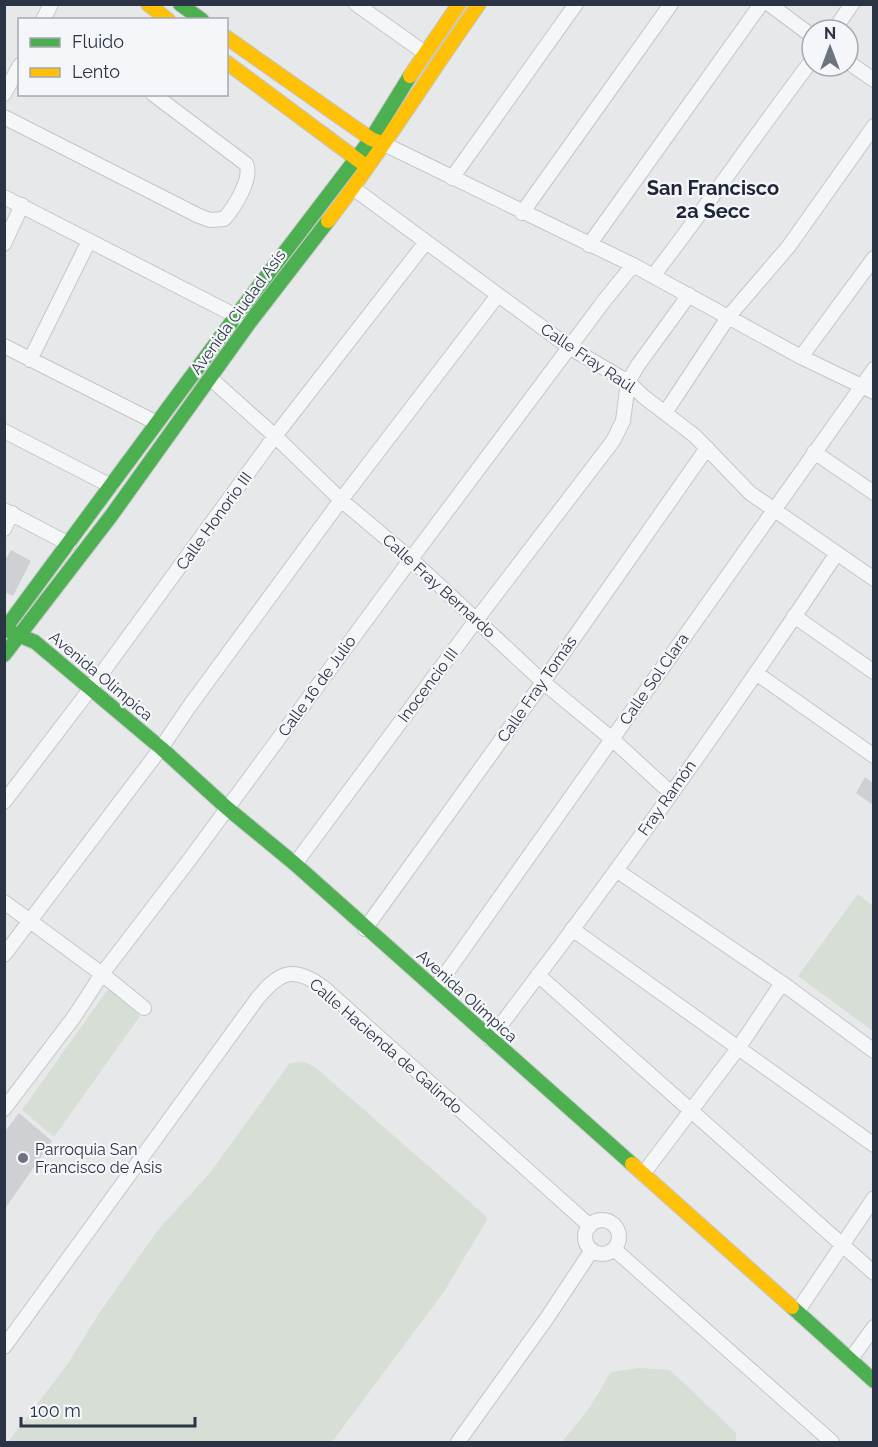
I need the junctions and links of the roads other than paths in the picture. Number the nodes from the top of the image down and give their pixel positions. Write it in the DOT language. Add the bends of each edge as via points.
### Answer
graph roads {
  1 [pos="148,4"];
  2 [pos="180,4"];
  3 [pos="356,4"];
  4 [pos="459,4"];
  5 [pos="479,4"];
  6 [pos="576,4"];
  7 [pos="671,4"];
  8 [pos="761,4"];
  9 [pos="769,4"];
  10 [pos="852,4"];
  11 [pos="166,18"];
  12 [pos="199,18"];
  13 [pos="842,18"];
  14 [pos="800,27"];
  15 [pos="228,38"];
  16 [pos="425,53"];
  17 [pos="228,63"];
  18 [pos="18,69"];
  19 [pos="860,71"];
  20 [pos="800,76"];
  21 [pos="873,80"];
  22 [pos="4,94"];
  23 [pos="156,96"];
  24 [pos="4,117"];
  25 [pos="873,126"];
  26 [pos="378,141"];
  27 [pos="362,163"];
  28 [pos="452,178"];
  29 [pos="352,188"];
  30 [pos="4,197"];
  31 [pos="22,205"];
  32 [pos="522,213"];
  33 [pos="89,241"];
  34 [pos="426,242"];
  35 [pos="4,244"];
  36 [pos="589,245"];
  37 [pos="873,258"];
  38 [pos="633,265"];
  39 [pos="653,276"];
  40 [pos="498,295"];
  41 [pos="689,295"];
  42 [pos="236,316"];
  43 [pos="729,316"];
  44 [pos="250,322"];
  45 [pos="4,346"];
  46 [pos="569,347"];
  47 [pos="801,357"];
  48 [pos="30,360"];
  49 [pos="873,369"];
  50 [pos="210,378"];
  51 [pos="628,382"];
  52 [pos="860,385"];
  53 [pos="873,392"];
  54 [pos="665,413"];
  55 [pos="157,423"];
  56 [pos="4,431"];
  57 [pos="275,436"];
  58 [pos="707,448"];
  59 [pos="814,452"];
  60 [pos="111,486"];
  61 [pos="873,492"];
  62 [pos="341,500"];
  63 [pos="773,509"];
  64 [pos="8,511"];
  65 [pos="4,529"];
  66 [pos="69,544"];
  67 [pos="837,553"];
  68 [pos="411,559"];
  69 [pos="873,579"];
  70 [pos="10,615"];
  71 [pos="794,616"];
  72 [pos="477,619"];
  73 [pos="12,630"];
  74 [pos="4,655"];
  75 [pos="873,672"];
  76 [pos="756,673"];
  77 [pos="543,682"];
  78 [pos="91,688"];
  79 [pos="612,739"];
  80 [pos="161,748"];
  81 [pos="873,756"];
  82 [pos="670,793"];
  83 [pos="4,802"];
  84 [pos="227,808"];
  85 [pos="295,864"];
  86 [pos="616,870"];
  87 [pos="4,902"];
  88 [pos="30,921"];
  89 [pos="365,928"];
  90 [pos="572,929"];
  91 [pos="4,955"];
  92 [pos="102,974"];
  93 [pos="538,975"];
  94 [pos="782,983"];
  95 [pos="435,989"];
  96 [pos="144,1008"];
  97 [pos="490,1039"];
  98 [pos="739,1047"];
  99 [pos="873,1051"];
  100 [pos="4,1109"];
  101 [pos="691,1109"];
  102 [pos="873,1145"];
  103 [pos="643,1174"];
  104 [pos="873,1198"];
  105 [pos="590,1226"];
  106 [pos="842,1246"];
  107 [pos="614,1249"];
  108 [pos="592,1250"];
  109 [pos="873,1273"];
  110 [pos="797,1312"];
  111 [pos="873,1327"];
  112 [pos="4,1347"];
  113 [pos="850,1359"];
  114 [pos="873,1381"];
  115 [pos="818,1430"];
  116 [pos="458,1443"];
  117 [pos="810,1443"];
  118 [pos="832,1443"];
  1 -- 11 [label="street"];
  2 -- 12 [label="street"];
  3 -- 16 [label="street"];
  4 -- 16 [label="street, Avenida Ciudad Asís"];
  5 -- 26 [label="street, Avenida Ciudad Asís"];
  6 -- 28 [label="street"];
  7 -- 32 [label="street"];
  8 -- 36 [label="street"];
  9 -- 14 [label="street"];
  10 -- 13 [label="street"];
  15 -- 26 [label="street"];
  16 -- 26 [label="street, Avenida Ciudad Asís"];
  17 -- 27 [label="street"];
  18 -- 22 [label="street"];
  19 -- 21 [label="street"];
  20 -- 39 [label="street"];
  23 -- 24 [label="street" via="246,164 246,182 224,219 199,216"];
  25 -- 43 [label="street" via="789,246"];
  26 -- 27 [label="street, Avenida Ciudad Asís"];
  26 -- 28 [label="street"];
  27 -- 29 [label="street, Avenida Ciudad Asís"];
  27 -- 42 [label="street, Avenida Ciudad Asís"];
  28 -- 32 [label="street"];
  29 -- 34 [label="street, Calle Fray Raúl"];
  29 -- 44 [label="street, Avenida Ciudad Asís"];
  30 -- 31 [label="street"];
  31 -- 33 [label="street"];
  31 -- 35 [label="street"];
  32 -- 36 [label="street"];
  33 -- 42 [label="street"];
  33 -- 48 [label="street"];
  34 -- 40 [label="street, Calle Fray Raúl"];
  34 -- 57 [label="street, Calle Honorio III"];
  36 -- 38 [label="street"];
  37 -- 47 [label="street"];
  38 -- 39 [label="street"];
  38 -- 46 [label="street, Calle 16 de Julio"];
  39 -- 41 [label="street"];
  40 -- 46 [label="street, Calle Fray Raúl"];
  40 -- 62 [label="street"];
  41 -- 43 [label="street"];
  41 -- 51 [label="street"];
  42 -- 44 [label="street"];
  42 -- 55 [label="street, Avenida Ciudad Asís"];
  43 -- 47 [label="street"];
  43 -- 54 [label="street"];
  44 -- 50 [label="street, Avenida Ciudad Asís"];
  45 -- 48 [label="street"];
  46 -- 51 [label="street, Calle Fray Raúl"];
  46 -- 68 [label="street, Calle 16 de Julio"];
  47 -- 52 [label="street"];
  48 -- 55 [label="street"];
  49 -- 52 [label="street, Calle Sol Clara"];
  50 -- 57 [label="street, Calle Fray Bernardo"];
  50 -- 73 [label="street, Avenida Ciudad Asís" via="111,516"];
  51 -- 54 [label="street, Calle Fray Raúl"];
  51 -- 72 [label="street, Inocencio III" via="623,421 613,441"];
  52 -- 53 [label="street"];
  52 -- 59 [label="street, Calle Sol Clara"];
  54 -- 58 [label="street, Calle Fray Raúl"];
  55 -- 60 [label="street, Avenida Ciudad Asís"];
  56 -- 60 [label="street"];
  57 -- 62 [label="street, Calle Fray Bernardo"];
  57 -- 78 [label="street, Calle Honorio III"];
  58 -- 63 [label="street, Calle Fray Raúl" via="750,493"];
  58 -- 77 [label="street, Calle Fray Tomás"];
  59 -- 61 [label="street"];
  59 -- 63 [label="street, Calle Sol Clara"];
  60 -- 66 [label="street, Avenida Ciudad Asís"];
  62 -- 68 [label="street, Calle Fray Bernardo"];
  62 -- 80 [label="street"];
  63 -- 67 [label="street, Calle Fray Raúl"];
  63 -- 79 [label="street, Calle Sol Clara"];
  64 -- 65 [label="street"];
  64 -- 66 [label="street"];
  66 -- 70 [label="street, Avenida Ciudad Asís"];
  67 -- 69 [label="street, Calle Fray Raúl"];
  67 -- 71 [label="street, Fray Ramón"];
  68 -- 72 [label="street, Calle Fray Bernardo"];
  68 -- 84 [label="street, Calle 16 de Julio"];
  70 -- 73 [label="street, Avenida Olímpica"];
  71 -- 75 [label="street"];
  71 -- 76 [label="street, Fray Ramón"];
  72 -- 77 [label="street, Calle Fray Bernardo"];
  72 -- 85 [label="street, Inocencio III"];
  73 -- 74 [label="street, Avenida Ciudad Asís"];
  73 -- 78 [label="street, Avenida Olímpica" via="35,642"];
  76 -- 81 [label="street"];
  76 -- 82 [label="street, Fray Ramón"];
  77 -- 79 [label="street, Calle Fray Bernardo"];
  77 -- 89 [label="street, Calle Fray Tomás"];
  78 -- 80 [label="street, Avenida Olímpica"];
  78 -- 83 [label="street, Calle Honorio III"];
  79 -- 82 [label="street, Calle Fray Bernardo"];
  79 -- 95 [label="street, Calle Sol Clara"];
  80 -- 84 [label="street, Avenida Olímpica"];
  80 -- 88 [label="street"];
  82 -- 86 [label="street, Fray Ramón"];
  84 -- 85 [label="street, Avenida Olímpica"];
  84 -- 92 [label="street, Calle 16 de Julio"];
  85 -- 89 [label="street, Avenida Olímpica"];
  86 -- 90 [label="street, Fray Ramón"];
  86 -- 94 [label="street"];
  87 -- 88 [label="street"];
  88 -- 91 [label="street"];
  88 -- 92 [label="street"];
  89 -- 95 [label="street, Avenida Olímpica"];
  90 -- 93 [label="street, Fray Ramón"];
  90 -- 98 [label="street"];
  92 -- 96 [label="street"];
  92 -- 100 [label="street, Calle 16 de Julio"];
  93 -- 97 [label="street, Fray Ramón"];
  93 -- 101 [label="street"];
  94 -- 98 [label="street"];
  94 -- 99 [label="street"];
  95 -- 97 [label="street, Avenida Olímpica"];
  97 -- 103 [label="street, Avenida Olímpica"];
  98 -- 101 [label="street"];
  98 -- 102 [label="street"];
  101 -- 103 [label="street"];
  101 -- 106 [label="street"];
  103 -- 110 [label="street, Avenida Olímpica"];
  104 -- 106 [label="street"];
  105 -- 107 [label="street" via="599,1221 614,1225 619,1234"];
  105 -- 108 [label="street" via="585,1236"];
  105 -- 112 [label="street, Calle Hacienda de Galindo" via="324,988 300,974 289,974 278,977 257,999"];
  106 -- 109 [label="street"];
  106 -- 110 [label="street"];
  107 -- 108 [label="street" via="601,1254"];
  107 -- 115 [label="street"];
  108 -- 116 [label="street"];
  110 -- 113 [label="street, Avenida Olímpica"];
  111 -- 113 [label="street"];
  113 -- 114 [label="street, Avenida Olímpica"];
  115 -- 117 [label="street"];
  115 -- 118 [label="street"];
}
